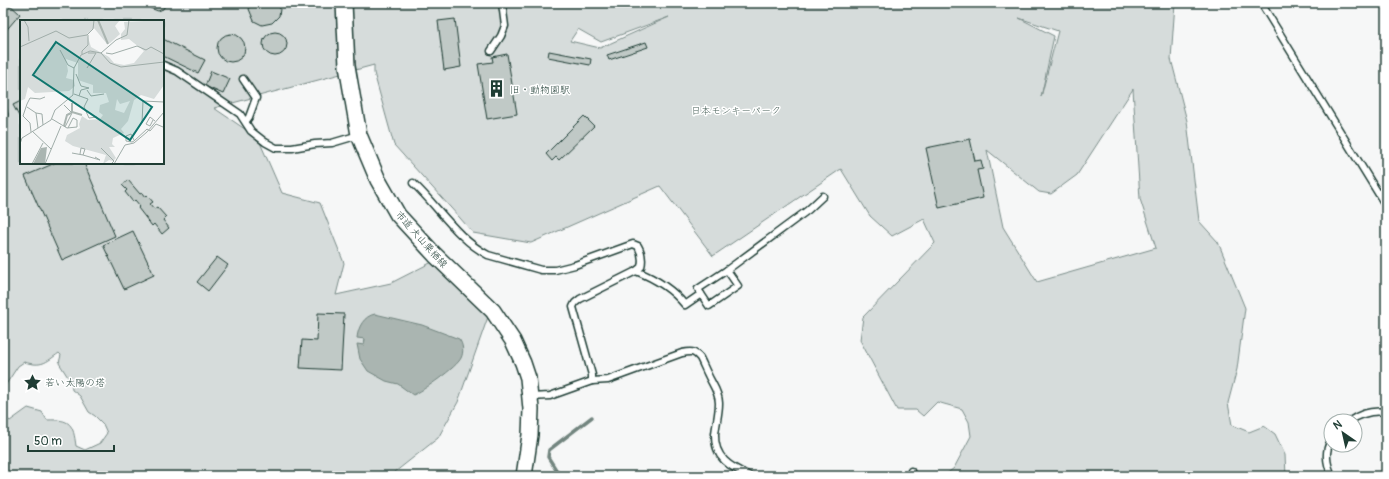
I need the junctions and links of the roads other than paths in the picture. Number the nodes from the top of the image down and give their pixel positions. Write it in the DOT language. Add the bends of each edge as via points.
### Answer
graph roads {
  1 [pos="344,3"];
  2 [pos="502,3"];
  3 [pos="1261,3"];
  4 [pos="491,50"];
  5 [pos="164,65"];
  6 [pos="244,79"];
  7 [pos="246,121"];
  8 [pos="359,135"];
  9 [pos="413,183"];
  10 [pos="823,196"];
  11 [pos="1386,206"];
  12 [pos="727,270"];
  13 [pos="636,271"];
  14 [pos="701,294"];
  15 [pos="592,381"];
  16 [pos="530,403"];
  17 [pos="1386,412"];
  18 [pos="1363,414"];
  19 [pos="1327,453"];
  20 [pos="524,476"];
  21 [pos="750,476"];
  22 [pos="1332,476"];
  1 -- 8 [label="street, 市道 犬山栗栖線" via="347,66"];
  2 -- 4 [label="lane" via="505,26"];
  3 -- 11 [label="lane"];
  5 -- 7 [label="lane" via="177,71 240,114"];
  6 -- 7 [label="lane" via="256,98"];
  7 -- 8 [label="lane" via="251,131 276,148 332,143"];
  8 -- 16 [label="street, 市道 犬山栗栖線" via="378,180 398,215 493,311 505,327 524,363"];
  9 -- 13 [label="lane" via="452,226 488,255 541,270 555,270 575,266 633,244 638,246 643,260 641,267"];
  10 -- 12 [label="lane"];
  12 -- 14 [label="lane" via="698,289"];
  12 -- 14 [label="lane" via="738,286 709,306"];
  13 -- 14 [label="lane" via="672,292 685,304"];
  13 -- 15 [label="lane" via="580,299 573,307"];
  15 -- 16 [label="lane"];
  15 -- 21 [label="lane" via="608,380 682,353 696,353 718,395 715,434 718,451 732,468"];
  16 -- 20 [label="street, 市道 犬山栗栖線" via="530,435"];
  17 -- 18 [label="lane"];
  19 -- 22 [label="lane"];
}
